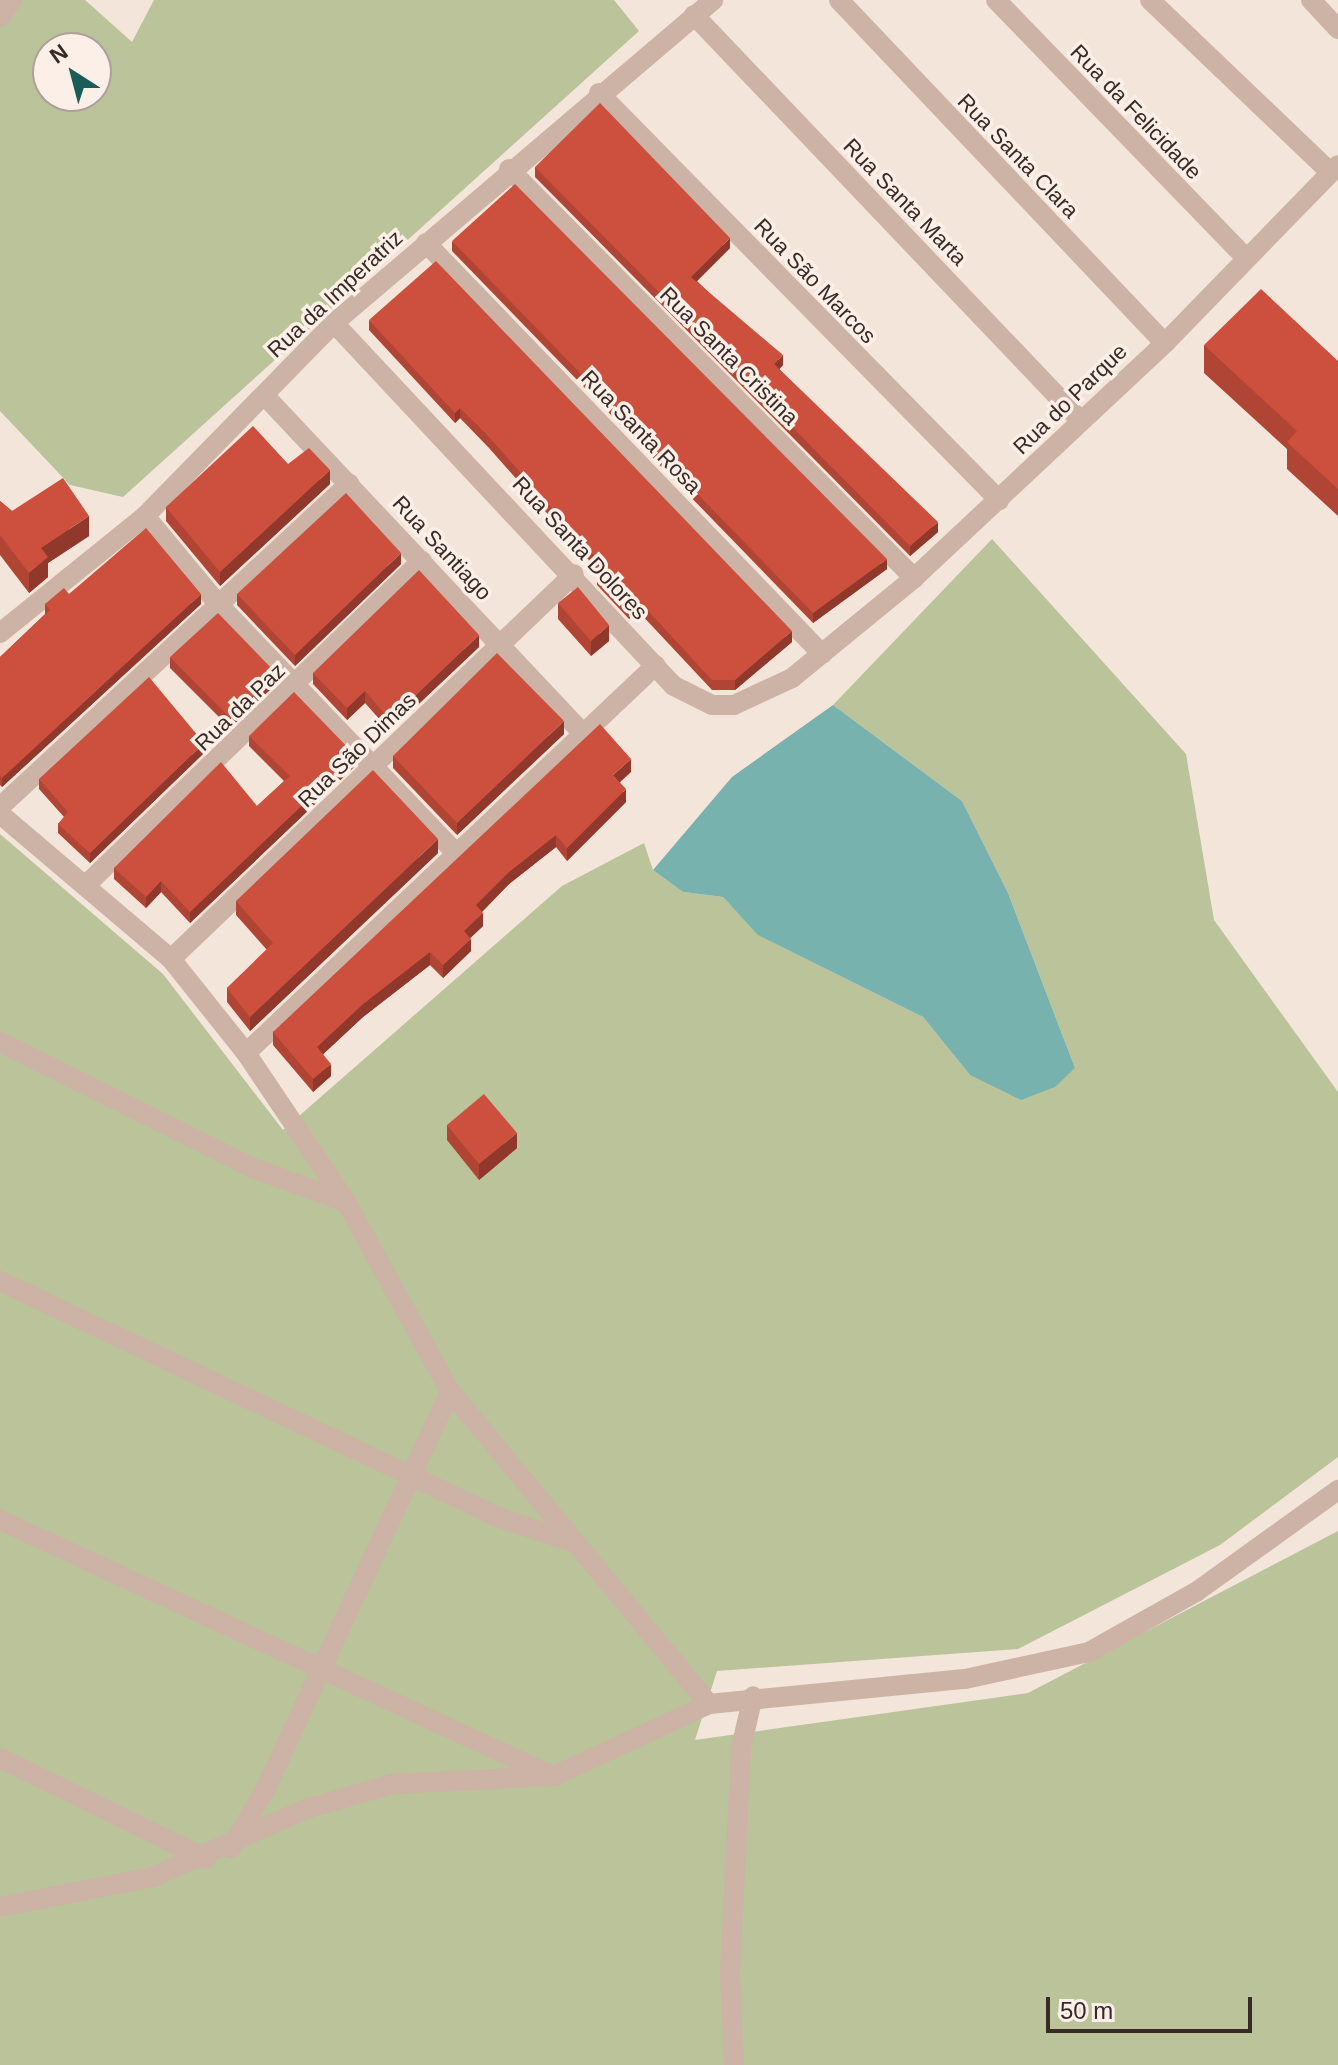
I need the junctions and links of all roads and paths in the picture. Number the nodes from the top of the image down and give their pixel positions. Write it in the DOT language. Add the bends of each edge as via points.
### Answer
graph roads {
  1 [pos="12,0"];
  2 [pos="713,0"];
  3 [pos="839,0"];
  4 [pos="996,0"];
  5 [pos="1150,0"];
  6 [pos="1311,0"];
  7 [pos="694,15"];
  8 [pos="0,17"];
  9 [pos="1338,29"];
  10 [pos="599,93"];
  11 [pos="509,169"];
  12 [pos="1334,169"];
  13 [pos="426,243"];
  14 [pos="1244,256"];
  15 [pos="334,323"];
  16 [pos="1165,343"];
  17 [pos="264,395"];
  18 [pos="1081,421"];
  19 [pos="349,484"];
  20 [pos="999,500"];
  21 [pos="145,516"];
  22 [pos="422,561"];
  23 [pos="574,574"];
  24 [pos="914,578"];
  25 [pos="218,604"];
  26 [pos="0,633"];
  27 [pos="498,646"];
  28 [pos="822,654"];
  29 [pos="656,665"];
  30 [pos="297,686"];
  31 [pos="584,735"];
  32 [pos="372,770"];
  33 [pos="0,807"];
  34 [pos="0,814"];
  35 [pos="458,855"];
  36 [pos="88,883"];
  37 [pos="171,959"];
  38 [pos="0,1042"];
  39 [pos="246,1053"];
  40 [pos="346,1202"];
  41 [pos="0,1281"];
  42 [pos="450,1391"];
  43 [pos="412,1477"];
  44 [pos="1338,1490"];
  45 [pos="0,1520"];
  46 [pos="576,1543"];
  47 [pos="317,1673"];
  48 [pos="753,1696"];
  49 [pos="709,1704"];
  50 [pos="0,1758"];
  51 [pos="554,1776"];
  52 [pos="231,1848"];
  53 [pos="206,1859"];
  54 [pos="0,1907"];
  55 [pos="734,2065"];
  1 -- 8 [label="street"];
  2 -- 7 [label="street, Rua da Imperatriz"];
  3 -- 16 [label="street, Rua Santa Clara"];
  4 -- 14 [label="street, Rua da Felicidade"];
  5 -- 12 [label="street"];
  6 -- 9 [label="street"];
  7 -- 10 [label="street, Rua da Imperatriz"];
  7 -- 18 [label="street, Rua Santa Marta"];
  10 -- 11 [label="street, Rua da Imperatriz"];
  10 -- 20 [label="street, Rua São Marcos"];
  11 -- 13 [label="street, Rua da Imperatriz"];
  11 -- 24 [label="street, Rua Santa Cristina"];
  12 -- 14 [label="street, Rua do Parque"];
  13 -- 15 [label="street, Rua da Imperatriz"];
  13 -- 28 [label="street, Rua Santa Rosa"];
  14 -- 16 [label="street, Rua do Parque"];
  15 -- 17 [label="street, Rua da Imperatriz"];
  15 -- 23 [label="street, Rua Santa Dolores"];
  16 -- 18 [label="street, Rua do Parque"];
  17 -- 19 [label="street, Rua Santiago"];
  17 -- 21 [label="street, Rua da Imperatriz"];
  18 -- 20 [label="street, Rua do Parque"];
  19 -- 22 [label="street, Rua Santiago"];
  19 -- 25 [label="street"];
  20 -- 24 [label="street, Rua do Parque"];
  21 -- 25 [label="street"];
  21 -- 26 [label="street, Rua da Imperatriz"];
  22 -- 27 [label="street, Rua Santiago"];
  22 -- 30 [label="street, Rua da Paz"];
  23 -- 27 [label="street, Rua São Dimas"];
  23 -- 29 [label="street, Rua Santa Dolores"];
  24 -- 28 [label="street, Rua do Parque"];
  25 -- 30 [label="street"];
  25 -- 33 [label="street"];
  27 -- 31 [label="street, Rua Santiago"];
  27 -- 32 [label="street, Rua São Dimas"];
  28 -- 29 [label="street, Rua Santa Dolores" via="734,705 694,697"];
  29 -- 31 [label="street"];
  30 -- 32 [label="street"];
  30 -- 36 [label="street, Rua da Paz"];
  31 -- 35 [label="street"];
  32 -- 35 [label="street"];
  32 -- 37 [label="street, Rua São Dimas"];
  34 -- 36 [label="street"];
  35 -- 39 [label="street"];
  36 -- 37 [label="street"];
  37 -- 39 [label="street"];
  38 -- 40 [label="street" via="253,1168"];
  39 -- 40 [label="street"];
  40 -- 42 [label="street"];
  41 -- 43 [label="street"];
  42 -- 43 [label="street"];
  42 -- 46 [label="street"];
  43 -- 46 [label="street" via="500,1518"];
  43 -- 47 [label="street"];
  44 -- 48 [label="street" via="1196,1592 1089,1652 923,1685"];
  45 -- 47 [label="street"];
  46 -- 49 [label="street"];
  47 -- 51 [label="street"];
  47 -- 52 [label="street"];
  48 -- 49 [label="street"];
  48 -- 55 [label="street" via="741,1748 730,1973"];
  49 -- 51 [label="street"];
  50 -- 53 [label="street"];
  51 -- 52 [label="street" via="392,1784 306,1809"];
  52 -- 53 [label="street"];
  53 -- 54 [label="street" via="66,1898"];
}
